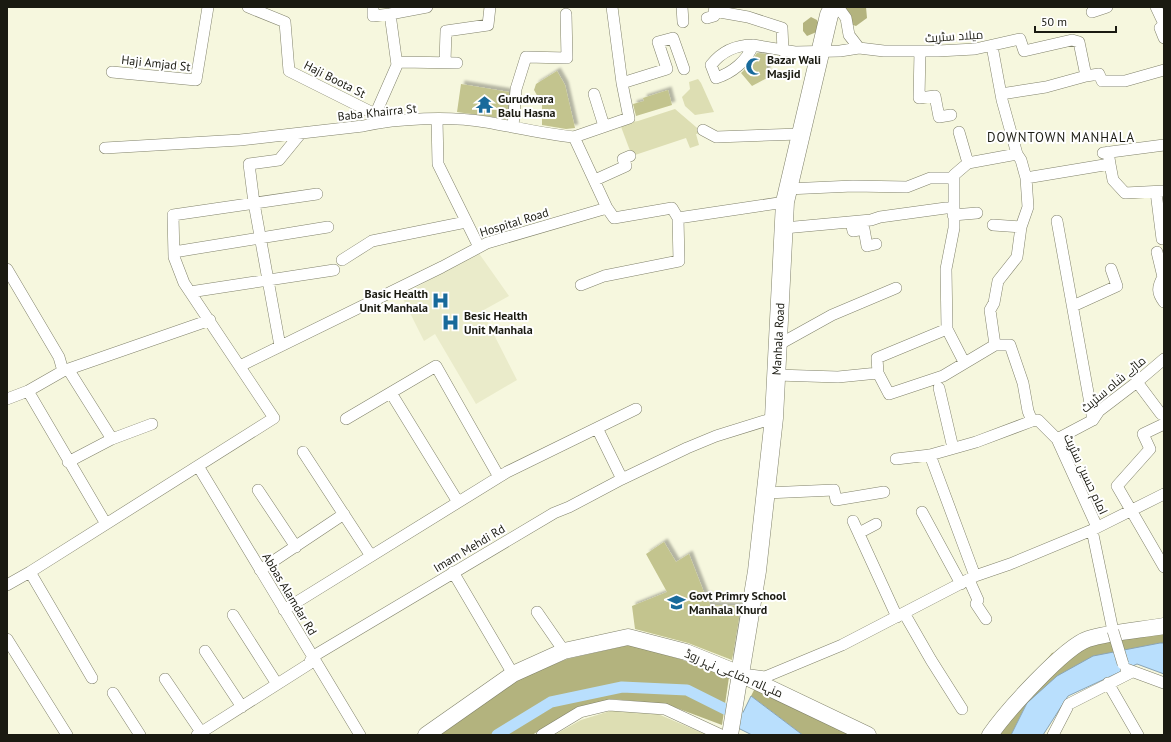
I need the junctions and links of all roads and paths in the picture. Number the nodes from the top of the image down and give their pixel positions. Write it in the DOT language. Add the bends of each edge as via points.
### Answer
graph roads {
  1 [pos="208,7"];
  2 [pos="248,7"];
  3 [pos="373,7"];
  4 [pos="428,7"];
  5 [pos="490,7"];
  6 [pos="612,7"];
  7 [pos="682,7"];
  8 [pos="833,7"];
  9 [pos="838,7"];
  10 [pos="1107,7"];
  11 [pos="1156,7"];
  12 [pos="1092,12"];
  13 [pos="390,14"];
  14 [pos="566,14"];
  15 [pos="707,18"];
  16 [pos="683,22"];
  17 [pos="1164,24"];
  18 [pos="1164,38"];
  19 [pos="753,45"];
  20 [pos="992,46"];
  21 [pos="859,48"];
  22 [pos="783,51"];
  23 [pos="820,51"];
  24 [pos="920,52"];
  25 [pos="401,62"];
  26 [pos="445,62"];
  27 [pos="457,63"];
  28 [pos="684,69"];
  29 [pos="1164,70"];
  30 [pos="112,72"];
  31 [pos="1086,76"];
  32 [pos="622,83"];
  33 [pos="594,94"];
  34 [pos="1001,94"];
  35 [pos="951,115"];
  36 [pos="378,119"];
  37 [pos="437,120"];
  38 [pos="604,126"];
  39 [pos="513,127"];
  40 [pos="703,130"];
  41 [pos="959,132"];
  42 [pos="301,133"];
  43 [pos="800,134"];
  44 [pos="574,137"];
  45 [pos="1164,145"];
  46 [pos="105,148"];
  47 [pos="1016,154"];
  48 [pos="630,156"];
  49 [pos="968,163"];
  50 [pos="1110,164"];
  51 [pos="954,178"];
  52 [pos="1026,178"];
  53 [pos="595,180"];
  54 [pos="1160,192"];
  55 [pos="317,194"];
  56 [pos="786,195"];
  57 [pos="254,203"];
  58 [pos="607,208"];
  59 [pos="953,211"];
  60 [pos="977,213"];
  61 [pos="678,218"];
  62 [pos="1057,221"];
  63 [pos="466,222"];
  64 [pos="851,222"];
  65 [pos="993,225"];
  66 [pos="1021,226"];
  67 [pos="1162,226"];
  68 [pos="328,227"];
  69 [pos="784,228"];
  70 [pos="260,238"];
  71 [pos="1162,239"];
  72 [pos="876,244"];
  73 [pos="479,247"];
  74 [pos="174,252"];
  75 [pos="1157,252"];
  76 [pos="342,260"];
  77 [pos="7,269"];
  78 [pos="1111,269"];
  79 [pos="334,270"];
  80 [pos="268,280"];
  81 [pos="581,285"];
  82 [pos="896,288"];
  83 [pos="190,292"];
  84 [pos="1164,302"];
  85 [pos="1073,306"];
  86 [pos="210,320"];
  87 [pos="947,329"];
  88 [pos="778,344"];
  89 [pos="994,345"];
  90 [pos="280,346"];
  91 [pos="1164,359"];
  92 [pos="964,362"];
  93 [pos="240,366"];
  94 [pos="65,370"];
  95 [pos="878,373"];
  96 [pos="776,375"];
  97 [pos="1137,382"];
  98 [pos="939,388"];
  99 [pos="28,391"];
  100 [pos="391,393"];
  101 [pos="7,399"];
  102 [pos="636,409"];
  103 [pos="1164,414"];
  104 [pos="774,418"];
  105 [pos="346,419"];
  106 [pos="1093,420"];
  107 [pos="1032,421"];
  108 [pos="152,424"];
  109 [pos="1164,424"];
  110 [pos="597,428"];
  111 [pos="112,439"];
  112 [pos="1057,439"];
  113 [pos="953,448"];
  114 [pos="303,452"];
  115 [pos="930,455"];
  116 [pos="896,459"];
  117 [pos="68,462"];
  118 [pos="198,466"];
  119 [pos="499,477"];
  120 [pos="622,479"];
  121 [pos="258,490"];
  122 [pos="884,492"];
  123 [pos="766,493"];
  124 [pos="1164,494"];
  125 [pos="458,502"];
  126 [pos="1132,511"];
  127 [pos="922,512"];
  128 [pos="344,514"];
  129 [pos="852,521"];
  130 [pos="106,524"];
  131 [pos="876,524"];
  132 [pos="1094,528"];
  133 [pos="859,533"];
  134 [pos="296,546"];
  135 [pos="371,556"];
  136 [pos="1164,567"];
  137 [pos="260,570"];
  138 [pos="30,572"];
  139 [pos="453,572"];
  140 [pos="969,580"];
  141 [pos="7,585"];
  142 [pos="284,610"];
  143 [pos="537,612"];
  144 [pos="233,615"];
  145 [pos="901,615"];
  146 [pos="986,619"];
  147 [pos="1164,626"];
  148 [pos="7,639"];
  149 [pos="205,651"];
  150 [pos="564,652"];
  151 [pos="312,657"];
  152 [pos="1132,672"];
  153 [pos="513,674"];
  154 [pos="92,678"];
  155 [pos="165,679"];
  156 [pos="739,680"];
  157 [pos="1164,683"];
  158 [pos="277,684"];
  159 [pos="1108,684"];
  160 [pos="113,693"];
  161 [pos="242,707"];
  162 [pos="962,708"];
  163 [pos="199,734"];
  164 [pos="727,734"];
  165 [pos="67,735"];
  166 [pos="140,735"];
  167 [pos="360,735"];
  168 [pos="426,735"];
  169 [pos="542,735"];
  170 [pos="868,735"];
  171 [pos="990,735"];
  172 [pos="1053,735"];
  173 [pos="1138,735"];
  1 -- 30 [label="street, Haji Amjad St" via="196,80"];
  2 -- 36 [label="street, Haji Boota St" via="285,22 289,71 371,112"];
  3 -- 13 [label="street" via="373,16"];
  4 -- 13 [label="street"];
  5 -- 26 [label="street" via="488,25 446,31"];
  6 -- 32 [label="street"];
  7 -- 16 [label="street"];
  8 -- 23 [label="main road, Manhala Road"];
  9 -- 21 [label="street" via="846,18 849,35"];
  10 -- 12 [label="street"];
  11 -- 17 [label="street"];
  13 -- 36 [label="street" via="397,64"];
  14 -- 39 [label="street" via="567,58 526,57 516,89"];
  15 -- 22 [label="street" via="714,16 714,11 748,17 782,28"];
  17 -- 18 [label="street" via="1160,28"];
  19 -- 22 [label="street, میلاد سٹریٹ"];
  20 -- 24 [label="street, میلاد سٹریٹ"];
  20 -- 31 [label="street, میلاد سٹریٹ" via="1020,39 1024,51 1076,40 1079,42"];
  20 -- 34 [label="street"];
  21 -- 23 [label="street, میلاد سٹریٹ"];
  21 -- 24 [label="street, میلاد سٹریٹ"];
  22 -- 23 [label="street, میلاد سٹریٹ"];
  23 -- 43 [label="main road, Manhala Road"];
  24 -- 35 [label="street" via="919,98 935,96 939,117"];
  25 -- 26 [label="street"];
  26 -- 27 [label="street"];
  28 -- 32 [label="street" via="672,38 658,42 667,69"];
  29 -- 31 [label="street" via="1125,81 1102,81 1099,74"];
  31 -- 34 [label="street" via="1046,87"];
  32 -- 38 [label="street" via="629,118"];
  33 -- 38 [label="street"];
  34 -- 47 [label="street"];
  36 -- 37 [label="street, Baba Khairra St"];
  36 -- 42 [label="street, Baba Khairra St" via="363,126"];
  37 -- 39 [label="street, Baba Khairra St" via="484,122"];
  37 -- 63 [label="street" via="438,164"];
  38 -- 44 [label="street"];
  39 -- 44 [label="street, Baba Khairra St"];
  40 -- 43 [label="street" via="716,137"];
  41 -- 49 [label="street"];
  42 -- 46 [label="street, Baba Khairra St" via="240,140"];
  42 -- 57 [label="street" via="279,160 250,164"];
  43 -- 56 [label="main road, Manhala Road"];
  44 -- 53 [label="street"];
  45 -- 50 [label="street" via="1105,153"];
  47 -- 49 [label="street"];
  47 -- 52 [label="street" via="1021,160"];
  48 -- 53 [label="street" via="623,159 626,166"];
  49 -- 51 [label="street" via="954,175"];
  50 -- 52 [label="street"];
  50 -- 54 [label="street" via="1113,180 1125,193"];
  51 -- 56 [label="street" via="930,178 907,187 853,186"];
  51 -- 59 [label="street"];
  52 -- 66 [label="street" via="1028,207"];
  53 -- 58 [label="street"];
  54 -- 67 [label="street"];
  55 -- 57 [label="street"];
  56 -- 61 [label="street"];
  56 -- 69 [label="main road, Manhala Road"];
  57 -- 70 [label="street"];
  57 -- 74 [label="street" via="173,215"];
  58 -- 61 [label="street" via="614,218 672,208"];
  58 -- 73 [label="street, Hospital Road"];
  59 -- 60 [label="street"];
  59 -- 64 [label="street"];
  59 -- 87 [label="street" via="954,228 946,269"];
  61 -- 81 [label="street" via="679,261 604,276"];
  62 -- 85 [label="street"];
  63 -- 73 [label="street"];
  63 -- 76 [label="street" via="372,241"];
  64 -- 69 [label="street"];
  64 -- 72 [label="street" via="853,231 864,229 867,246"];
  65 -- 66 [label="street"];
  66 -- 89 [label="street" via="1017,257 998,281 990,310"];
  67 -- 71 [label="street"];
  68 -- 70 [label="street"];
  69 -- 88 [label="main road, Manhala Road"];
  70 -- 74 [label="street"];
  70 -- 80 [label="street"];
  73 -- 90 [label="street, Hospital Road"];
  74 -- 83 [label="street" via="184,283"];
  75 -- 84 [label="street" via="1163,277 1158,285 1158,295"];
  77 -- 94 [label="street"];
  78 -- 85 [label="street" via="1117,286"];
  79 -- 80 [label="street"];
  80 -- 83 [label="street"];
  80 -- 90 [label="street"];
  82 -- 88 [label="street" via="832,315"];
  83 -- 86 [label="street"];
  85 -- 106 [label="street"];
  86 -- 93 [label="street"];
  86 -- 94 [label="street"];
  87 -- 92 [label="street"];
  87 -- 95 [label="street" via="877,358"];
  88 -- 96 [label="main road, Manhala Road"];
  89 -- 95 [label="street" via="944,376 890,394"];
  89 -- 107 [label="street" via="1010,345"];
  90 -- 93 [label="street, Hospital Road"];
  91 -- 97 [label="street, ماڑے شاہ سٹریٹ"];
  93 -- 118 [label="street" via="274,418"];
  94 -- 99 [label="street"];
  94 -- 111 [label="street"];
  95 -- 96 [label="street" via="838,378"];
  96 -- 104 [label="main road, Manhala Road"];
  97 -- 103 [label="street" via="1161,414"];
  97 -- 106 [label="street, ماڑے شاہ سٹریٹ" via="1099,411"];
  98 -- 113 [label="street"];
  99 -- 101 [label="street"];
  99 -- 117 [label="street"];
  100 -- 105 [label="street"];
  100 -- 119 [label="street" via="436,366"];
  100 -- 125 [label="street"];
  102 -- 110 [label="street"];
  104 -- 120 [label="street, Imam Mehdi Rd" via="716,436"];
  104 -- 123 [label="main road, Manhala Road"];
  106 -- 112 [label="street, ماڑے شاہ سٹریٹ"];
  107 -- 112 [label="street, امام حسین سٹریٹ" via="1038,420"];
  107 -- 113 [label="street"];
  108 -- 111 [label="street"];
  109 -- 126 [label="street" via="1143,434 1150,449 1117,486"];
  110 -- 119 [label="street"];
  110 -- 120 [label="street"];
  111 -- 117 [label="street"];
  112 -- 132 [label="street, امام حسین سٹریٹ"];
  113 -- 115 [label="street"];
  114 -- 128 [label="street"];
  115 -- 116 [label="street"];
  115 -- 140 [label="street"];
  117 -- 130 [label="street"];
  118 -- 130 [label="street"];
  118 -- 137 [label="street, Abbas Alamdar Rd"];
  119 -- 125 [label="street"];
  120 -- 139 [label="street, Imam Mehdi Rd" via="554,513"];
  121 -- 134 [label="street"];
  122 -- 123 [label="street" via="836,500 834,490"];
  123 -- 156 [label="main road, Manhala Road" via="757,571 742,628"];
  124 -- 126 [label="street"];
  125 -- 135 [label="street"];
  126 -- 132 [label="street"];
  126 -- 136 [label="street"];
  127 -- 140 [label="street"];
  128 -- 134 [label="street"];
  128 -- 135 [label="street"];
  129 -- 133 [label="street"];
  130 -- 138 [label="street"];
  131 -- 133 [label="street"];
  132 -- 140 [label="street"];
  132 -- 152 [label="street, امام حسین سٹریٹ, bridge" via="1113,631 1125,669"];
  133 -- 145 [label="street"];
  134 -- 137 [label="street"];
  135 -- 142 [label="street"];
  137 -- 142 [label="street, Abbas Alamdar Rd"];
  138 -- 141 [label="street"];
  138 -- 154 [label="street"];
  139 -- 151 [label="street, Imam Mehdi Rd"];
  139 -- 153 [label="street"];
  140 -- 145 [label="street"];
  140 -- 146 [label="street" via="978,600 976,604"];
  142 -- 151 [label="street, Abbas Alamdar Rd"];
  143 -- 150 [label="street"];
  144 -- 158 [label="street"];
  145 -- 156 [label="street" via="842,645 765,677"];
  145 -- 162 [label="street"];
  147 -- 171 [label="street" via="1087,640 1055,662 1000,720"];
  148 -- 165 [label="street"];
  149 -- 161 [label="street"];
  150 -- 153 [label="street, منہالہ دفاعی نہر روڈ"];
  150 -- 156 [label="street, منہالہ دفاعی نہر روڈ" via="628,638 686,652"];
  151 -- 158 [label="street, Imam Mehdi Rd" via="309,664"];
  151 -- 167 [label="street, Abbas Alamdar Rd"];
  152 -- 157 [label="street"];
  152 -- 159 [label="street"];
  153 -- 168 [label="street, منہالہ دفاعی نہر روڈ"];
  155 -- 163 [label="street"];
  156 -- 164 [label="street"];
  156 -- 170 [label="street, منہالہ دفاعی نہر روڈ"];
  158 -- 161 [label="street, Imam Mehdi Rd"];
  159 -- 172 [label="street" via="1069,704"];
  159 -- 173 [label="street"];
  160 -- 166 [label="street"];
  161 -- 163 [label="street, Imam Mehdi Rd"];
  164 -- 169 [label="street" via="665,709 609,705 580,712"];
}
